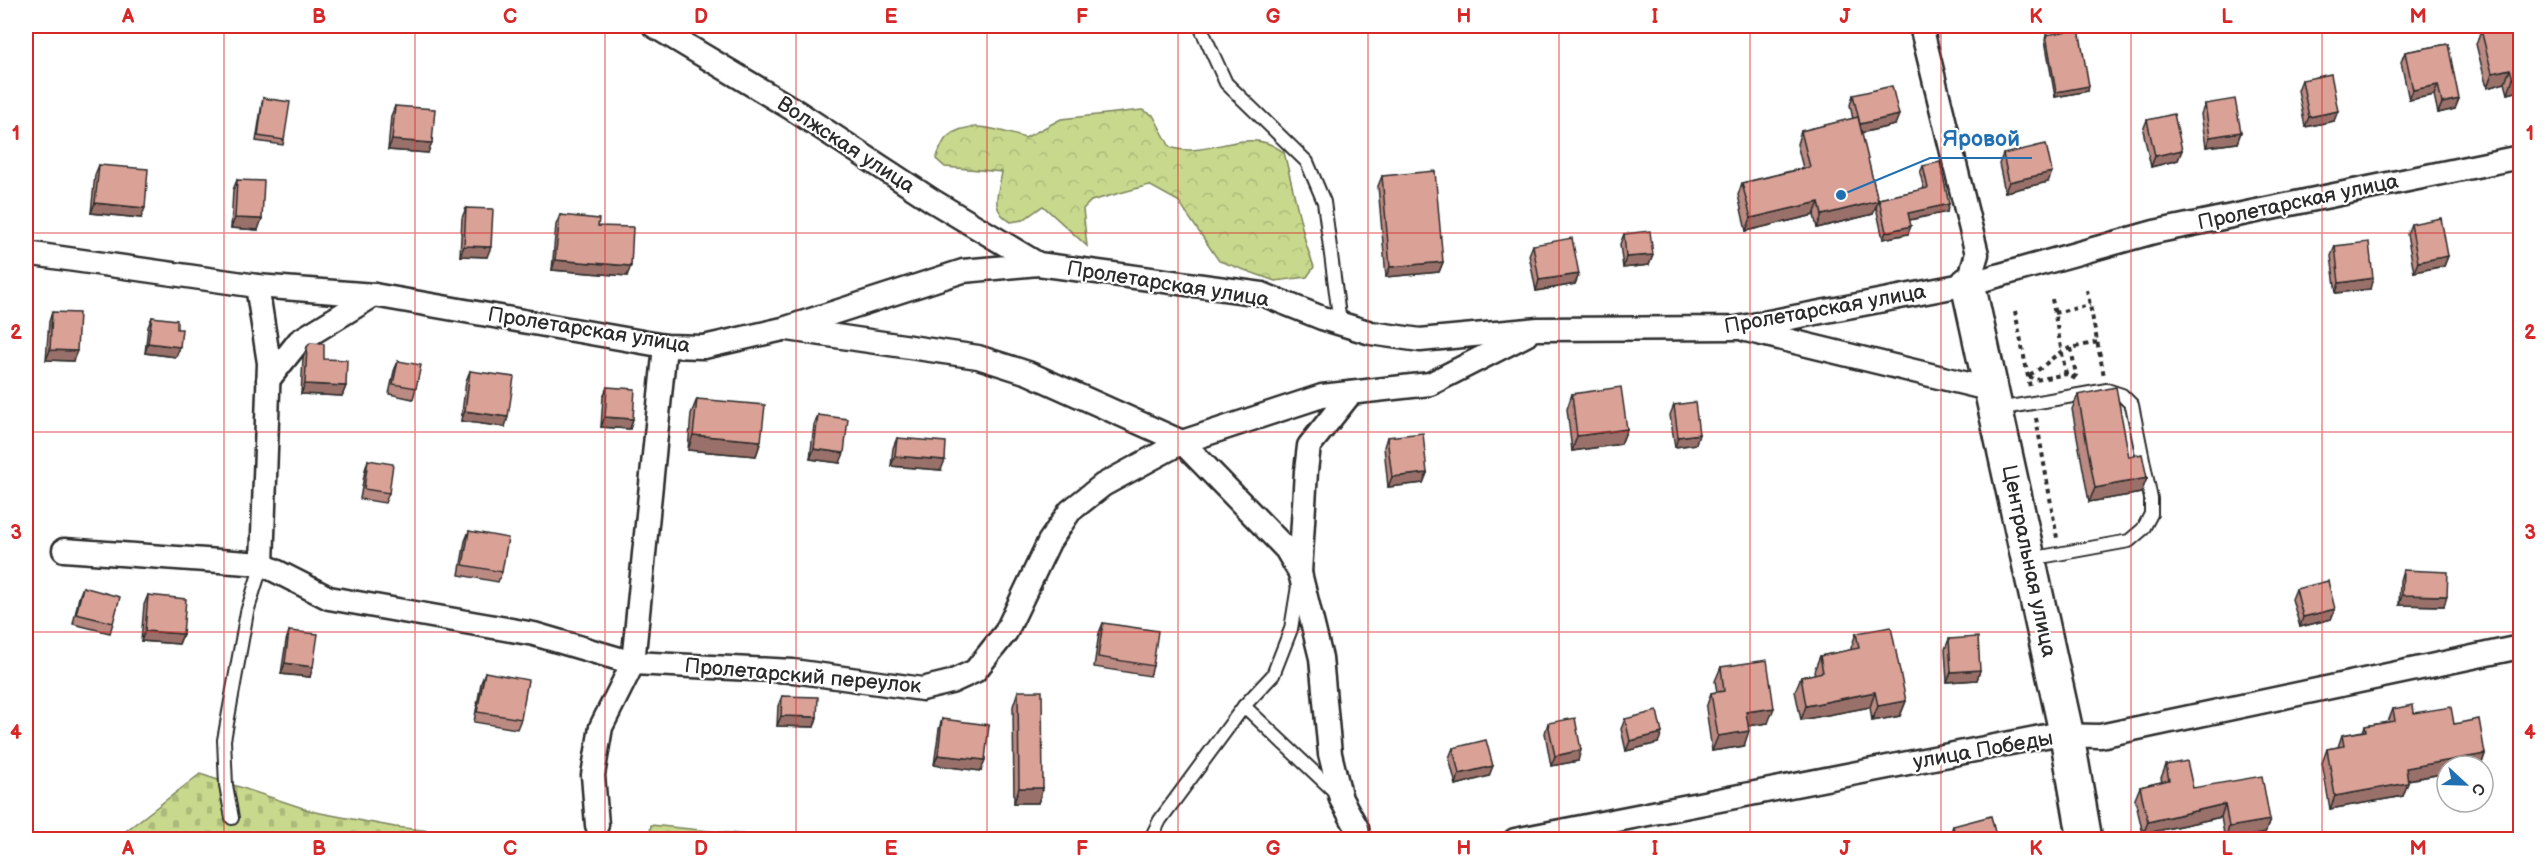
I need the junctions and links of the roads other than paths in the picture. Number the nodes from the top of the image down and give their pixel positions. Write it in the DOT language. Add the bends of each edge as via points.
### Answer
graph roads {
  1 [pos="654,26"];
  2 [pos="1200,26"];
  3 [pos="1921,26"];
  4 [pos="2520,157"];
  5 [pos="26,253"];
  6 [pos="1038,264"];
  7 [pos="1968,284"];
  8 [pos="257,286"];
  9 [pos="374,295"];
  10 [pos="1340,323"];
  11 [pos="1737,328"];
  12 [pos="783,329"];
  13 [pos="1538,329"];
  14 [pos="665,346"];
  15 [pos="268,380"];
  16 [pos="1351,393"];
  17 [pos="1994,400"];
  18 [pos="1182,442"];
  19 [pos="64,550"];
  20 [pos="2044,556"];
  21 [pos="262,564"];
  22 [pos="1300,573"];
  23 [pos="2520,646"];
  24 [pos="633,663"];
  25 [pos="1244,706"];
  26 [pos="2067,736"];
  27 [pos="1341,798"];
  28 [pos="232,818"];
  29 [pos="597,825"];
  30 [pos="1363,836"];
  31 [pos="1150,840"];
  32 [pos="1515,840"];
  33 [pos="2085,840"];
  1 -- 6 [label="street, Волжская улица"];
  2 -- 10 [label="lane" via="1226,83 1307,162 1324,201"];
  3 -- 7 [label="street" via="1977,254"];
  4 -- 7 [label="street, Пролетарская улица" via="2154,232"];
  5 -- 8 [label="street, Пролетарская улица"];
  6 -- 10 [label="street, Пролетарская улица" via="1262,294"];
  6 -- 12 [label="street, Пролетарская улица" via="963,271"];
  7 -- 11 [label="street, Пролетарская улица"];
  7 -- 17 [label="street, Центральная улица"];
  8 -- 9 [label="street, Пролетарская улица"];
  8 -- 15 [label="street"];
  9 -- 14 [label="street, Пролетарская улица"];
  9 -- 15 [label="street" via="299,341"];
  10 -- 13 [label="street, Пролетарская улица" via="1371,333 1420,340"];
  11 -- 13 [label="street, Пролетарская улица"];
  11 -- 17 [label="street"];
  12 -- 14 [label="street, Пролетарская улица" via="704,347"];
  12 -- 18 [label="street" via="978,357 1028,373"];
  13 -- 16 [label="street, Пролетарский переулок" via="1430,384"];
  14 -- 24 [label="street"];
  15 -- 21 [label="street"];
  16 -- 18 [label="street, Пролетарский переулок" via="1322,396"];
  16 -- 22 [label="street" via="1309,446"];
  17 -- 20 [label="street, Центральная улица"];
  17 -- 20 [label="lane" via="2033,403 2107,390 2122,394 2132,405 2151,499 2151,514 2143,529 2128,541"];
  18 -- 22 [label="street" via="1286,549"];
  18 -- 24 [label="street, Пролетарский переулок" via="1103,486 1070,511 1049,542 1006,632 975,671 951,682 922,689 793,671"];
  19 -- 21 [label="street"];
  20 -- 26 [label="street, Центральная улица"];
  21 -- 24 [label="street, Пролетарский переулок" via="329,598 534,634"];
  21 -- 28 [label="lane" via="247,612 224,740"];
  22 -- 25 [label="lane" via="1291,628 1273,675"];
  22 -- 27 [label="street" via="1321,658 1330,754"];
  23 -- 26 [label="street, улица Победы" via="2100,736"];
  24 -- 29 [label="street" via="602,727 593,775"];
  25 -- 27 [label="lane"];
  25 -- 31 [label="lane" via="1160,820"];
  26 -- 32 [label="street, улица Победы" via="2051,735"];
  26 -- 33 [label="street, Центральная улица"];
  27 -- 30 [label="street"];
}
